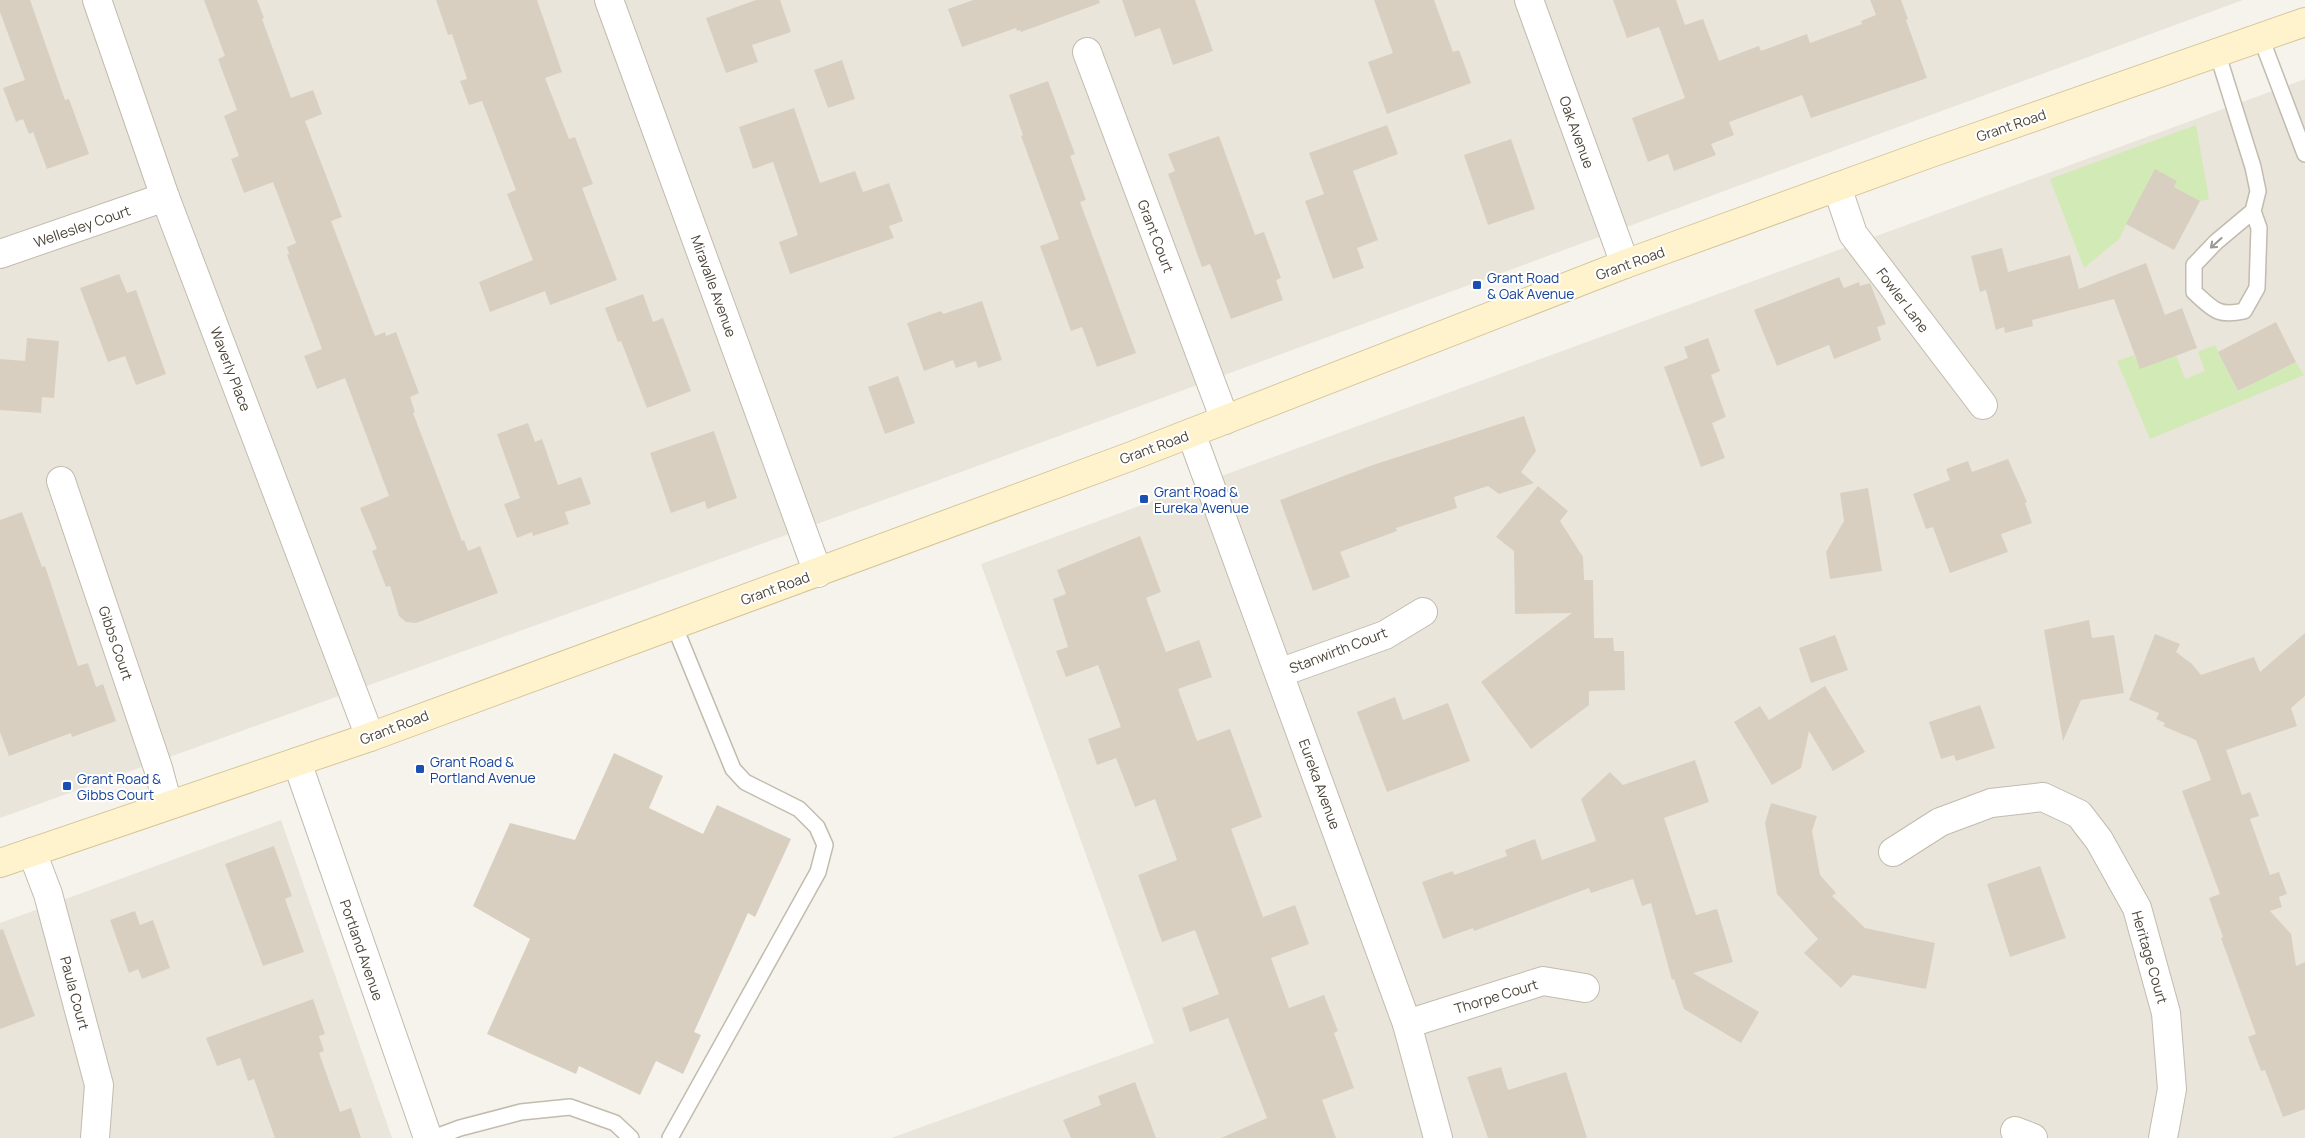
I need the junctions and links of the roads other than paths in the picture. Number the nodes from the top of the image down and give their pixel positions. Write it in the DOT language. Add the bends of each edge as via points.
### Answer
graph roads {
  1 [pos="97,0"];
  2 [pos="609,0"];
  3 [pos="1529,0"];
  4 [pos="2305,22"];
  5 [pos="2261,38"];
  6 [pos="1087,52"];
  7 [pos="2216,52"];
  8 [pos="2305,154"];
  9 [pos="1837,187"];
  10 [pos="165,197"];
  11 [pos="2253,212"];
  12 [pos="0,254"];
  13 [pos="1625,264"];
  14 [pos="1983,405"];
  15 [pos="1225,420"];
  16 [pos="1191,433"];
  17 [pos="62,482"];
  18 [pos="818,572"];
  19 [pos="1423,612"];
  20 [pos="674,625"];
  21 [pos="1279,673"];
  22 [pos="370,737"];
  23 [pos="297,762"];
  24 [pos="168,805"];
  25 [pos="32,852"];
  26 [pos="1893,852"];
  27 [pos="0,863"];
  28 [pos="1585,988"];
  29 [pos="1407,1024"];
  30 [pos="95,1138"];
  31 [pos="428,1138"];
  32 [pos="434,1138"];
  33 [pos="631,1138"];
  34 [pos="670,1138"];
  35 [pos="1438,1138"];
  36 [pos="2163,1138"];
  1 -- 10 [label="street, Waverly Place"];
  2 -- 18 [label="street, Miravalle Avenue"];
  3 -- 13 [label="street, Oak Avenue"];
  4 -- 5 [label="main road, Grant Road"];
  5 -- 7 [label="main road, Grant Road"];
  5 -- 8 [label="lane"];
  6 -- 15 [label="street, Grant Court"];
  7 -- 9 [label="main road, Grant Road"];
  7 -- 11 [label="lane" via="2253,167 2258,191"];
  9 -- 13 [label="main road, Grant Road"];
  9 -- 14 [label="street, Fowler Lane" via="1853,234"];
  10 -- 12 [label="street, Wellesley Court"];
  10 -- 22 [label="street, Waverly Place"];
  11 -- 11 [label="lane, one-way" via="2194,265 2194,292 2217,313 2244,311 2257,288 2260,228"];
  13 -- 15 [label="main road, Grant Road"];
  15 -- 16 [label="main road, Grant Road"];
  16 -- 18 [label="main road, Grant Road"];
  16 -- 21 [label="street, Eureka Avenue"];
  17 -- 24 [label="street, Gibbs Court"];
  18 -- 20 [label="main road, Grant Road"];
  19 -- 21 [label="street, Stanwirth Court" via="1385,635"];
  20 -- 22 [label="main road, Grant Road"];
  20 -- 34 [label="lane" via="733,769 745,782 799,809 817,827 825,845 818,872"];
  21 -- 29 [label="street, Eureka Avenue"];
  22 -- 23 [label="main road, Grant Road"];
  23 -- 24 [label="main road, Grant Road"];
  23 -- 31 [label="street, Portland Avenue"];
  24 -- 25 [label="main road, Grant Road"];
  25 -- 27 [label="main road, Grant Road"];
  25 -- 30 [label="street, Paula Court" via="48,894 99,1086"];
  26 -- 36 [label="street, Heritage Court" via="1940,822 1991,803 2043,797 2079,814 2099,840 2137,908 2166,1013 2172,1089"];
  28 -- 29 [label="street, Thorpe Court" via="1543,981"];
  29 -- 35 [label="street, Eureka Avenue"];
  32 -- 33 [label="lane" via="521,1112 570,1107 615,1122"];
}
